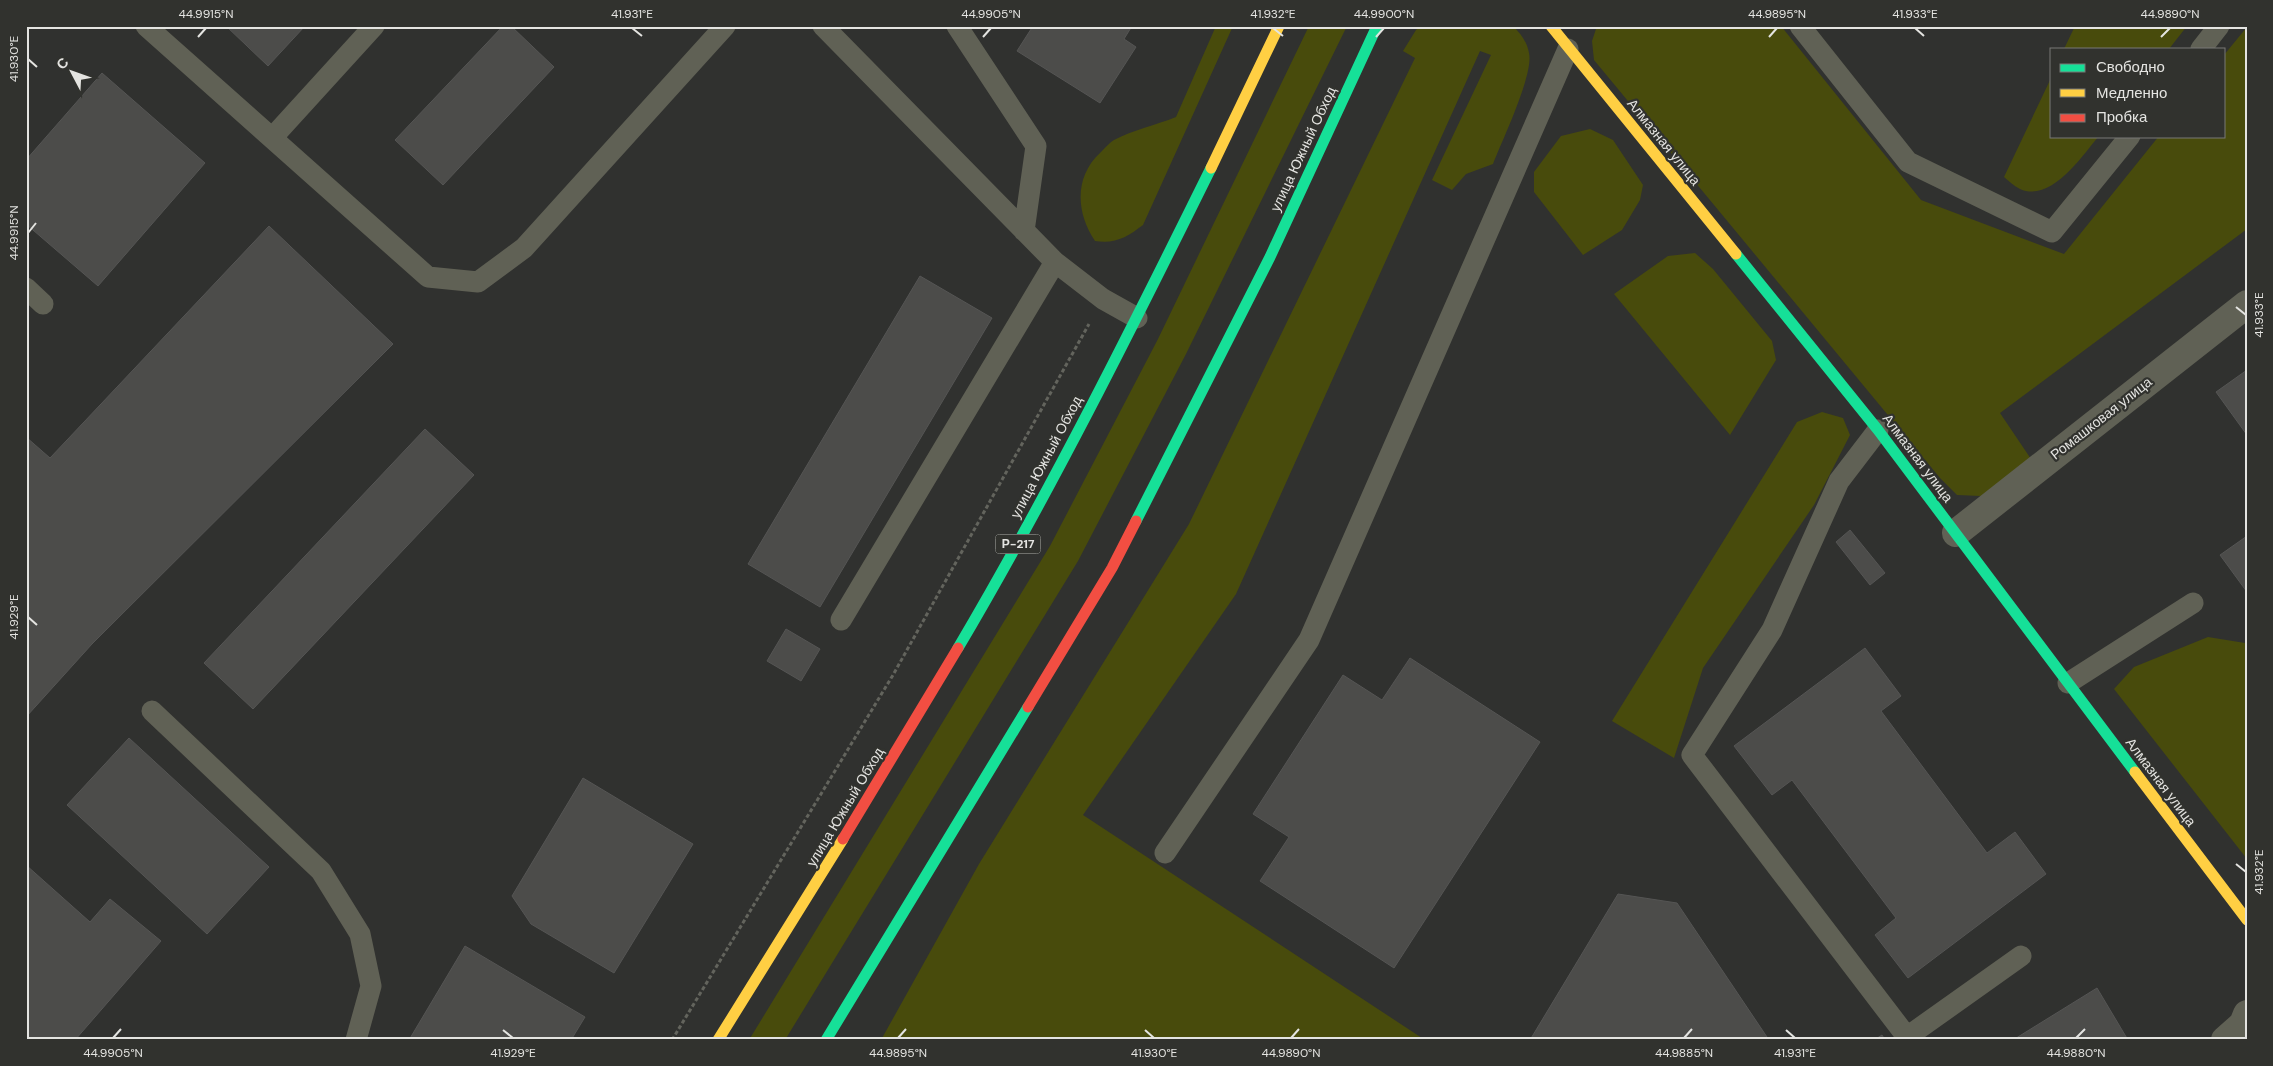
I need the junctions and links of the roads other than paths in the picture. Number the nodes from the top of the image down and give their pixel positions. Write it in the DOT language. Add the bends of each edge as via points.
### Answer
graph roads {
  1 [pos="146,26"];
  2 [pos="374,26"];
  3 [pos="725,26"];
  4 [pos="823,26"];
  5 [pos="957,26"];
  6 [pos="1279,26"];
  7 [pos="1377,26"];
  8 [pos="1551,26"];
  9 [pos="1800,26"];
  10 [pos="2219,26"];
  11 [pos="2202,48"];
  12 [pos="1568,49"];
  13 [pos="272,138"];
  14 [pos="2128,138"];
  15 [pos="1024,231"];
  16 [pos="1055,262"];
  17 [pos="26,288"];
  18 [pos="43,304"];
  19 [pos="2247,304"];
  20 [pos="1137,318"];
  21 [pos="1878,430"];
  22 [pos="1956,533"];
  23 [pos="2193,603"];
  24 [pos="841,620"];
  25 [pos="2068,683"];
  26 [pos="152,711"];
  27 [pos="1166,853"];
  28 [pos="2247,920"];
  29 [pos="2021,956"];
  30 [pos="2247,1014"];
  31 [pos="356,1040"];
  32 [pos="718,1040"];
  33 [pos="826,1040"];
  34 [pos="2225,1040"];
  1 -- 13 [label="lane"];
  2 -- 13 [label="lane"];
  3 -- 13 [label="lane" via="524,248 478,282 428,277"];
  4 -- 15 [label="lane"];
  5 -- 15 [label="lane" via="1036,146"];
  6 -- 20 [label="main road, улица Южный Обход / Р-217"];
  7 -- 33 [label="main road, улица Южный Обход" via="1270,257 1112,568"];
  8 -- 12 [label="main road, Алмазная улица"];
  9 -- 14 [label="lane" via="1908,162 2052,232"];
  10 -- 11 [label="lane"];
  12 -- 21 [label="main road, Алмазная улица"];
  12 -- 27 [label="lane" via="1309,640"];
  15 -- 16 [label="lane"];
  16 -- 20 [label="lane" via="1103,298"];
  16 -- 24 [label="lane"];
  17 -- 18 [label="lane"];
  19 -- 22 [label="street, Ромашковая улица"];
  20 -- 32 [label="main road, улица Южный Обход / Р-217" via="1000,577 863,807"];
  21 -- 22 [label="main road, Алмазная улица"];
  21 -- 29 [label="lane" via="1839,481 1772,630 1692,754 1907,1037"];
  22 -- 25 [label="main road, Алмазная улица"];
  23 -- 25 [label="lane"];
  25 -- 28 [label="main road, Алмазная улица"];
  26 -- 31 [label="lane" via="321,870 360,934 371,986"];
  30 -- 34 [label="street" via="2243,1024"];
}
